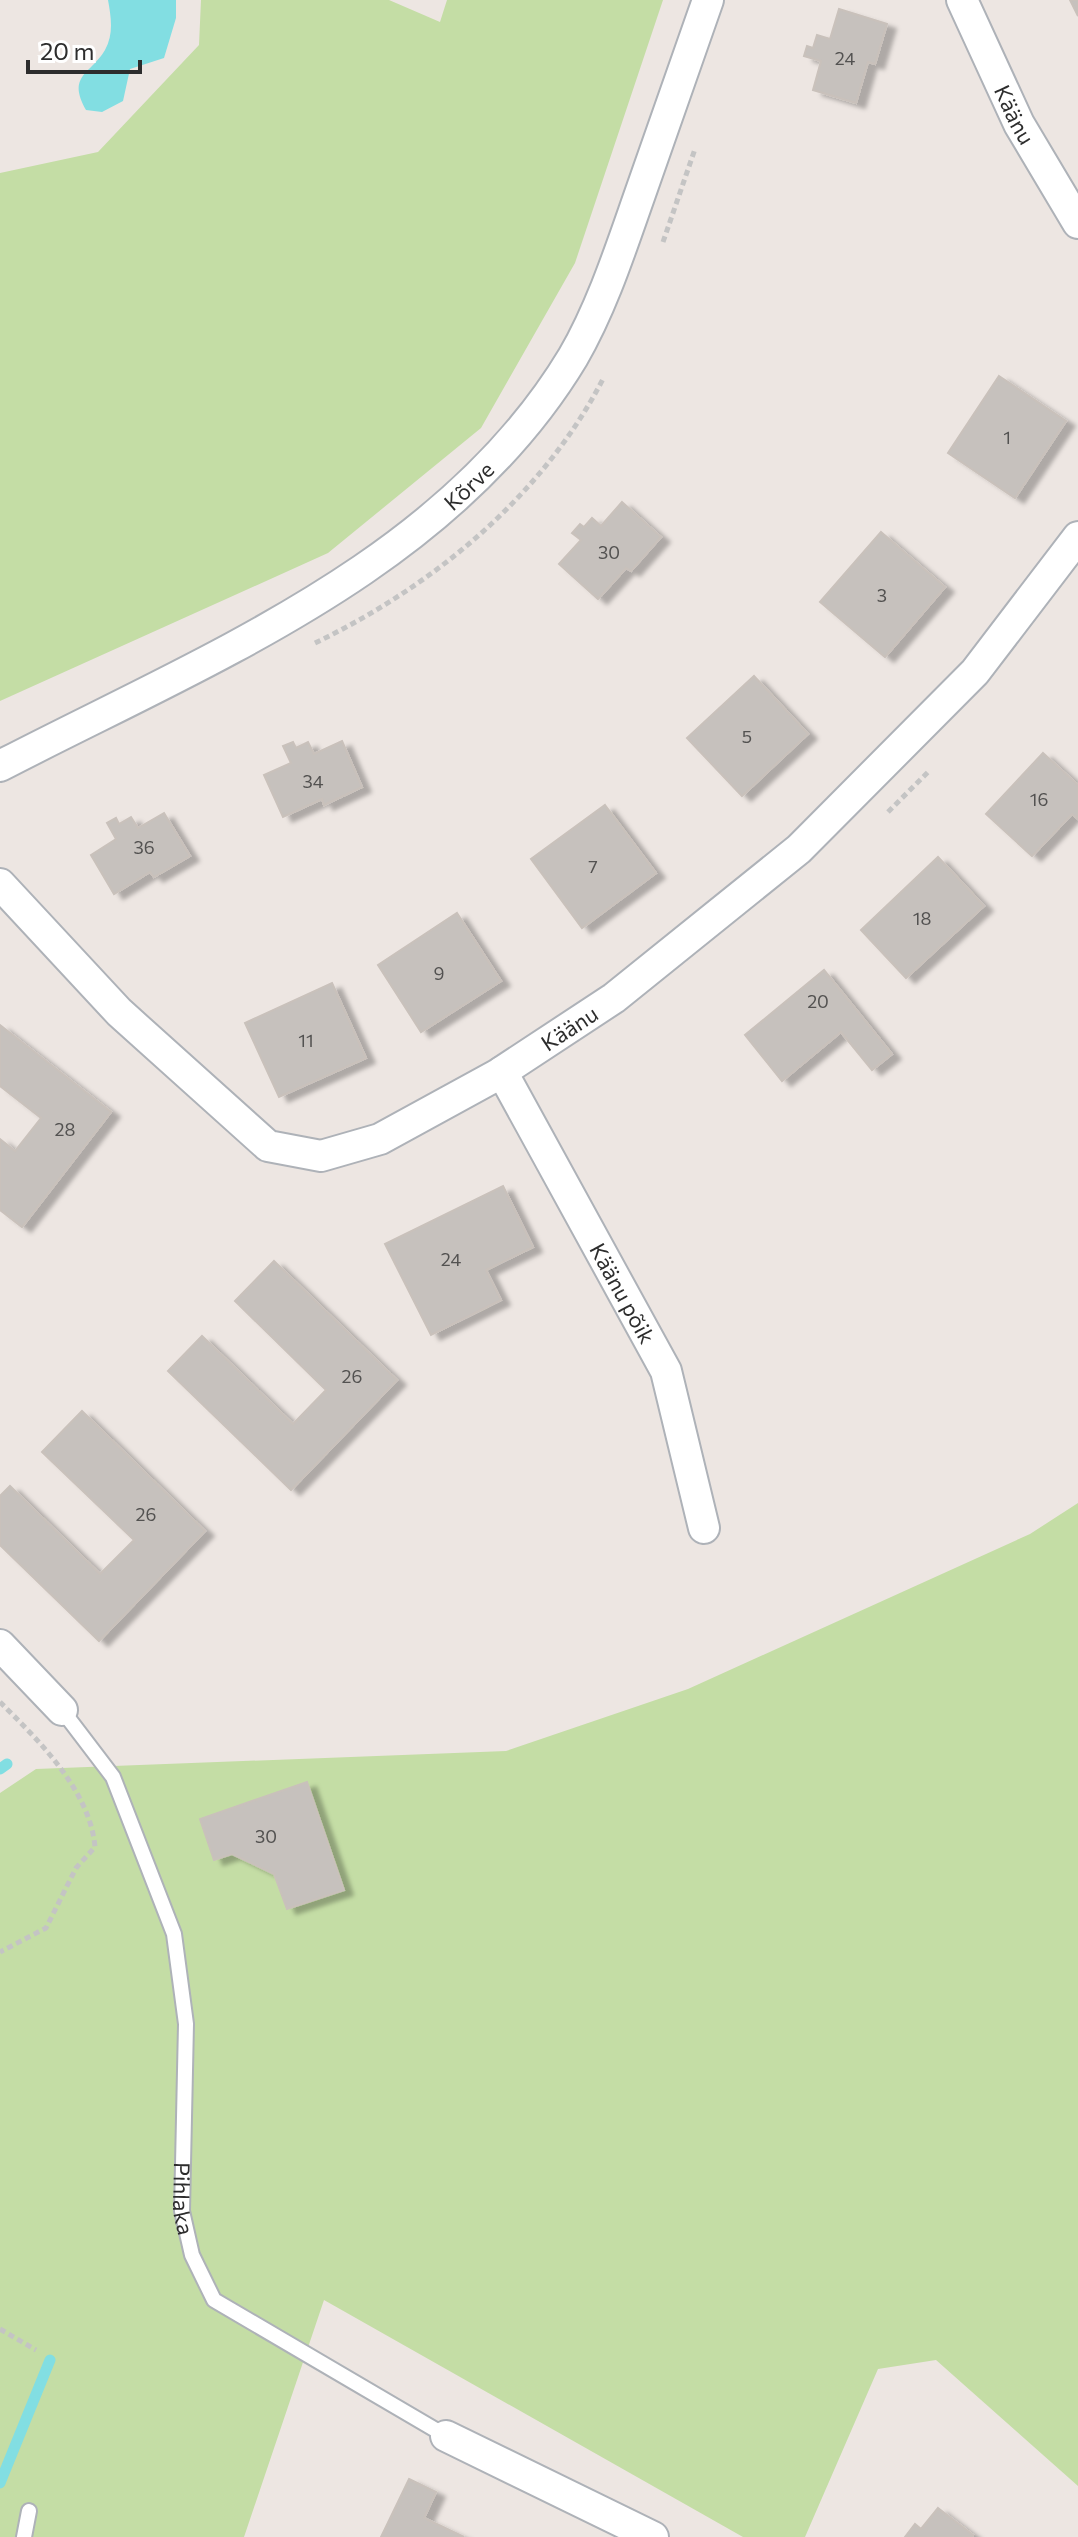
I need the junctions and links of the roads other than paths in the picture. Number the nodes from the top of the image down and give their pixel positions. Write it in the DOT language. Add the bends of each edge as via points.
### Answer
graph roads {
  1 [pos="708,0"];
  2 [pos="962,0"];
  3 [pos="1078,223"];
  4 [pos="1078,537"];
  5 [pos="0,766"];
  6 [pos="0,885"];
  7 [pos="502,1072"];
  8 [pos="704,1528"];
  9 [pos="0,1645"];
  10 [pos="62,1710"];
  11 [pos="446,2436"];
  12 [pos="29,2511"];
  13 [pos="24,2537"];
  14 [pos="653,2537"];
  1 -- 5 [label="street, Kõrve" via="618,256 574,354 524,429 417,530 326,596"];
  2 -- 3 [label="street, Käänu" via="1019,124"];
  4 -- 7 [label="street, Käänu" via="975,672 799,849 614,998"];
  6 -- 7 [label="street, Käänu" via="119,1012 268,1146 321,1156 380,1139"];
  7 -- 8 [label="street, Käänu põik" via="666,1371"];
  9 -- 10 [label="street, Pihlaka"];
  10 -- 11 [label="lane, Pihlaka" via="113,1777 174,1934 186,2024 182,2211 192,2255 214,2300"];
  11 -- 14 [label="street, Pihlaka"];
  12 -- 13 [label="lane"];
}
